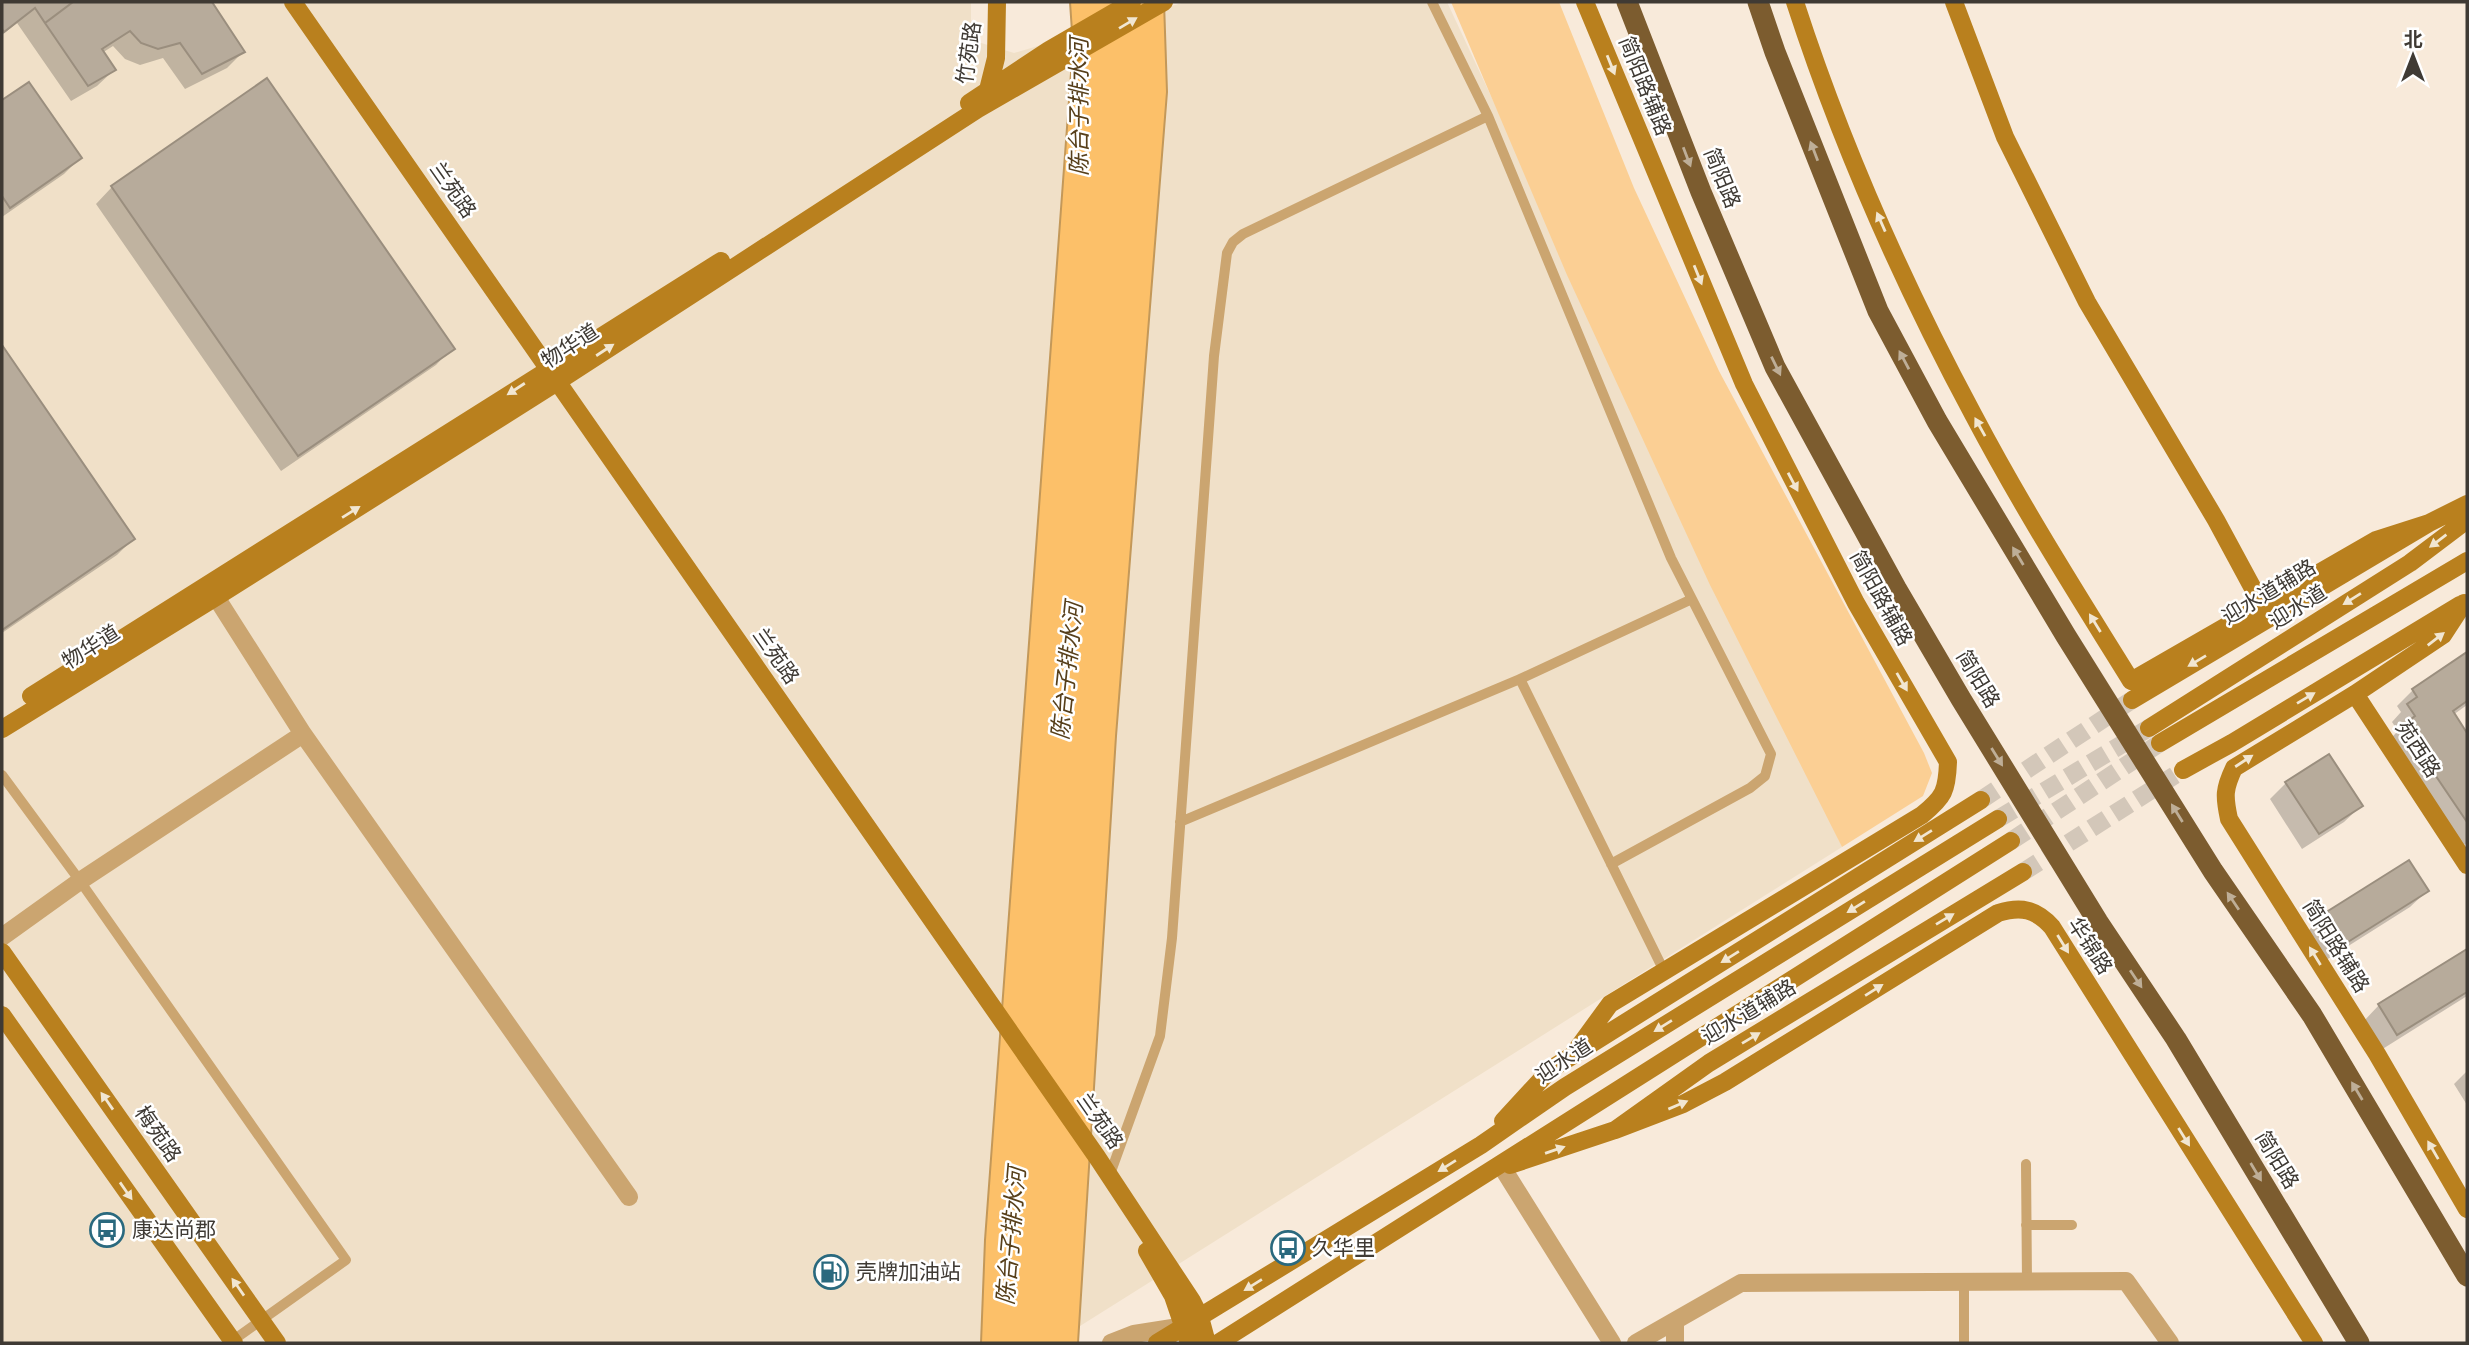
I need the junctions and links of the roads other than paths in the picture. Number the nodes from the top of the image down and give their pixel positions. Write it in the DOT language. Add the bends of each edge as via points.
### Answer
graph roads {
  1 [pos="283,2"];
  2 [pos="293,2"];
  3 [pos="987,2"];
  4 [pos="997,2"];
  5 [pos="1132,2"];
  6 [pos="1164,2"];
  7 [pos="1432,2"];
  8 [pos="1585,2"];
  9 [pos="1627,2"];
  10 [pos="1758,2"];
  11 [pos="1795,2"];
  12 [pos="1954,2"];
  13 [pos="981,99"];
  14 [pos="1488,116"];
  15 [pos="550,377"];
  16 [pos="2467,504"];
  17 [pos="2467,520"];
  18 [pos="2429,523"];
  19 [pos="2467,561"];
  20 [pos="213,591"];
  21 [pos="1692,599"];
  22 [pos="2466,601"];
  23 [pos="2263,607"];
  24 [pos="1520,679"];
  25 [pos="2355,694"];
  26 [pos="2132,700"];
  27 [pos="2,715"];
  28 [pos="2149,728"];
  29 [pos="2,729"];
  30 [pos="303,734"];
  31 [pos="2161,743"];
  32 [pos="2183,770"];
  33 [pos="2,775"];
  34 [pos="1981,800"];
  35 [pos="1997,819"];
  36 [pos="1180,822"];
  37 [pos="2011,841"];
  38 [pos="1611,864"];
  39 [pos="2467,865"];
  40 [pos="2023,872"];
  41 [pos="80,881"];
  42 [pos="2,937"];
  43 [pos="2,952"];
  44 [pos="1664,971"];
  45 [pos="2,1015"];
  46 [pos="1572,1056"];
  47 [pos="1615,1130"];
  48 [pos="1480,1145"];
  49 [pos="2026,1164"];
  50 [pos="1496,1168"];
  51 [pos="1102,1172"];
  52 [pos="629,1197"];
  53 [pos="2467,1209"];
  54 [pos="2026,1225"];
  55 [pos="2072,1225"];
  56 [pos="2467,1276"];
  57 [pos="1964,1282"];
  58 [pos="2027,1282"];
  59 [pos="261,1321"];
  60 [pos="1675,1321"];
  61 [pos="1192,1329"];
  62 [pos="233,1342"];
  63 [pos="277,1343"];
  64 [pos="1111,1343"];
  65 [pos="1157,1343"];
  66 [pos="1207,1343"];
  67 [pos="1218,1343"];
  68 [pos="1612,1343"];
  69 [pos="1636,1343"];
  70 [pos="1675,1343"];
  71 [pos="1964,1343"];
  72 [pos="2170,1343"];
  73 [pos="2314,1343"];
  74 [pos="2359,1343"];
  1 -- 15 [label="street, 兰苑路"];
  2 -- 15 [label="street, 兰苑路"];
  3 -- 13 [label="street, 竹苑路"];
  4 -- 13 [label="street, 竹苑路" via="996,58"];
  5 -- 13 [label="street, 物华道" via="1049,50"];
  13 -- 6 [label="street, 物华道, one-way" via="1050,69"];
  7 -- 14 [label="lane"];
  8 -- 44 [label="street, 简阳路辅路, one-way" via="1744,384 1856,603 1948,762 1941,800 1922,815"];
  9 -- 74 [label="highway, 简阳路, one-way" via="1775,367 1961,699 2176,1039"];
  56 -- 10 [label="highway, one-way" via="2312,1015 2213,871 1937,421 1878,311"];
  23 -- 11 [label="street, 迎水道辅路, one-way" via="2131,681 2018,496 1916,302 1861,176"];
  12 -- 23 [label="street" via="2005,137 2087,302"];
  13 -- 15 [label="street, 物华道"];
  14 -- 21 [label="lane"];
  14 -- 36 [label="lane" via="1243,234 1227,253 1214,356"];
  15 -- 20 [label="street, 物华道"];
  15 -- 51 [label="street, 兰苑路"];
  16 -- 18 [label="street, 迎水道辅路"];
  17 -- 28 [label="street, 迎水道, one-way" via="2410,563"];
  18 -- 23 [label="street, 迎水道辅路" via="2376,540"];
  18 -- 26 [label="street, 迎水道辅路, one-way"];
  19 -- 31 [label="street"];
  20 -- 27 [label="street, 物华道"];
  20 -- 29 [label="street, 物华道"];
  20 -- 30 [label="street"];
  21 -- 24 [label="lane"];
  21 -- 38 [label="lane" via="1771,754 1765,776"];
  25 -- 22 [label="street, 简阳路辅路, one-way" via="2443,635"];
  32 -- 22 [label="street, one-way"];
  24 -- 36 [label="lane"];
  24 -- 38 [label="lane"];
  25 -- 39 [label="street, 苑西路"];
  53 -- 25 [label="street, 简阳路辅路, one-way" via="2377,1054 2229,819 2224,798 2234,768"];
  30 -- 41 [label="street"];
  30 -- 52 [label="street"];
  33 -- 41 [label="lane"];
  34 -- 46 [label="street, one-way"];
  35 -- 48 [label="street, 迎水道, one-way" via="1565,1087"];
  36 -- 51 [label="lane" via="1160,1036"];
  37 -- 50 [label="street"];
  38 -- 44 [label="lane"];
  47 -- 40 [label="street, 迎水道辅路, one-way" via="1709,1063"];
  41 -- 42 [label="street"];
  41 -- 59 [label="lane" via="346,1260"];
  59 -- 43 [label="street, 梅苑路, one-way"];
  44 -- 46 [label="street, 简阳路辅路" via="1610,1004"];
  45 -- 62 [label="street, one-way"];
  46 -- 48 [label="street" via="1550,1069"];
  50 -- 47 [label="street, 迎水道辅路, one-way"];
  47 -- 73 [label="street, 华锦路, one-way" via="1725,1082 1998,913 2032,910 2052,927"];
  48 -- 61 [label="street, 迎水道, one-way"];
  49 -- 54 [label="lane"];
  50 -- 67 [label="street"];
  50 -- 68 [label="street"];
  51 -- 61 [label="street, 兰苑路"];
  54 -- 55 [label="lane"];
  54 -- 58 [label="lane"];
  57 -- 58 [label="street"];
  57 -- 60 [label="street" via="1741,1283"];
  57 -- 71 [label="lane"];
  58 -- 72 [label="street" via="2126,1281"];
  59 -- 62 [label="lane"];
  59 -- 63 [label="street, 梅苑路"];
  60 -- 69 [label="street"];
  60 -- 70 [label="street"];
  61 -- 64 [label="street" via="1134,1335"];
  61 -- 65 [label="street, 迎水道"];
  61 -- 66 [label="street, 兰苑路"];
}
